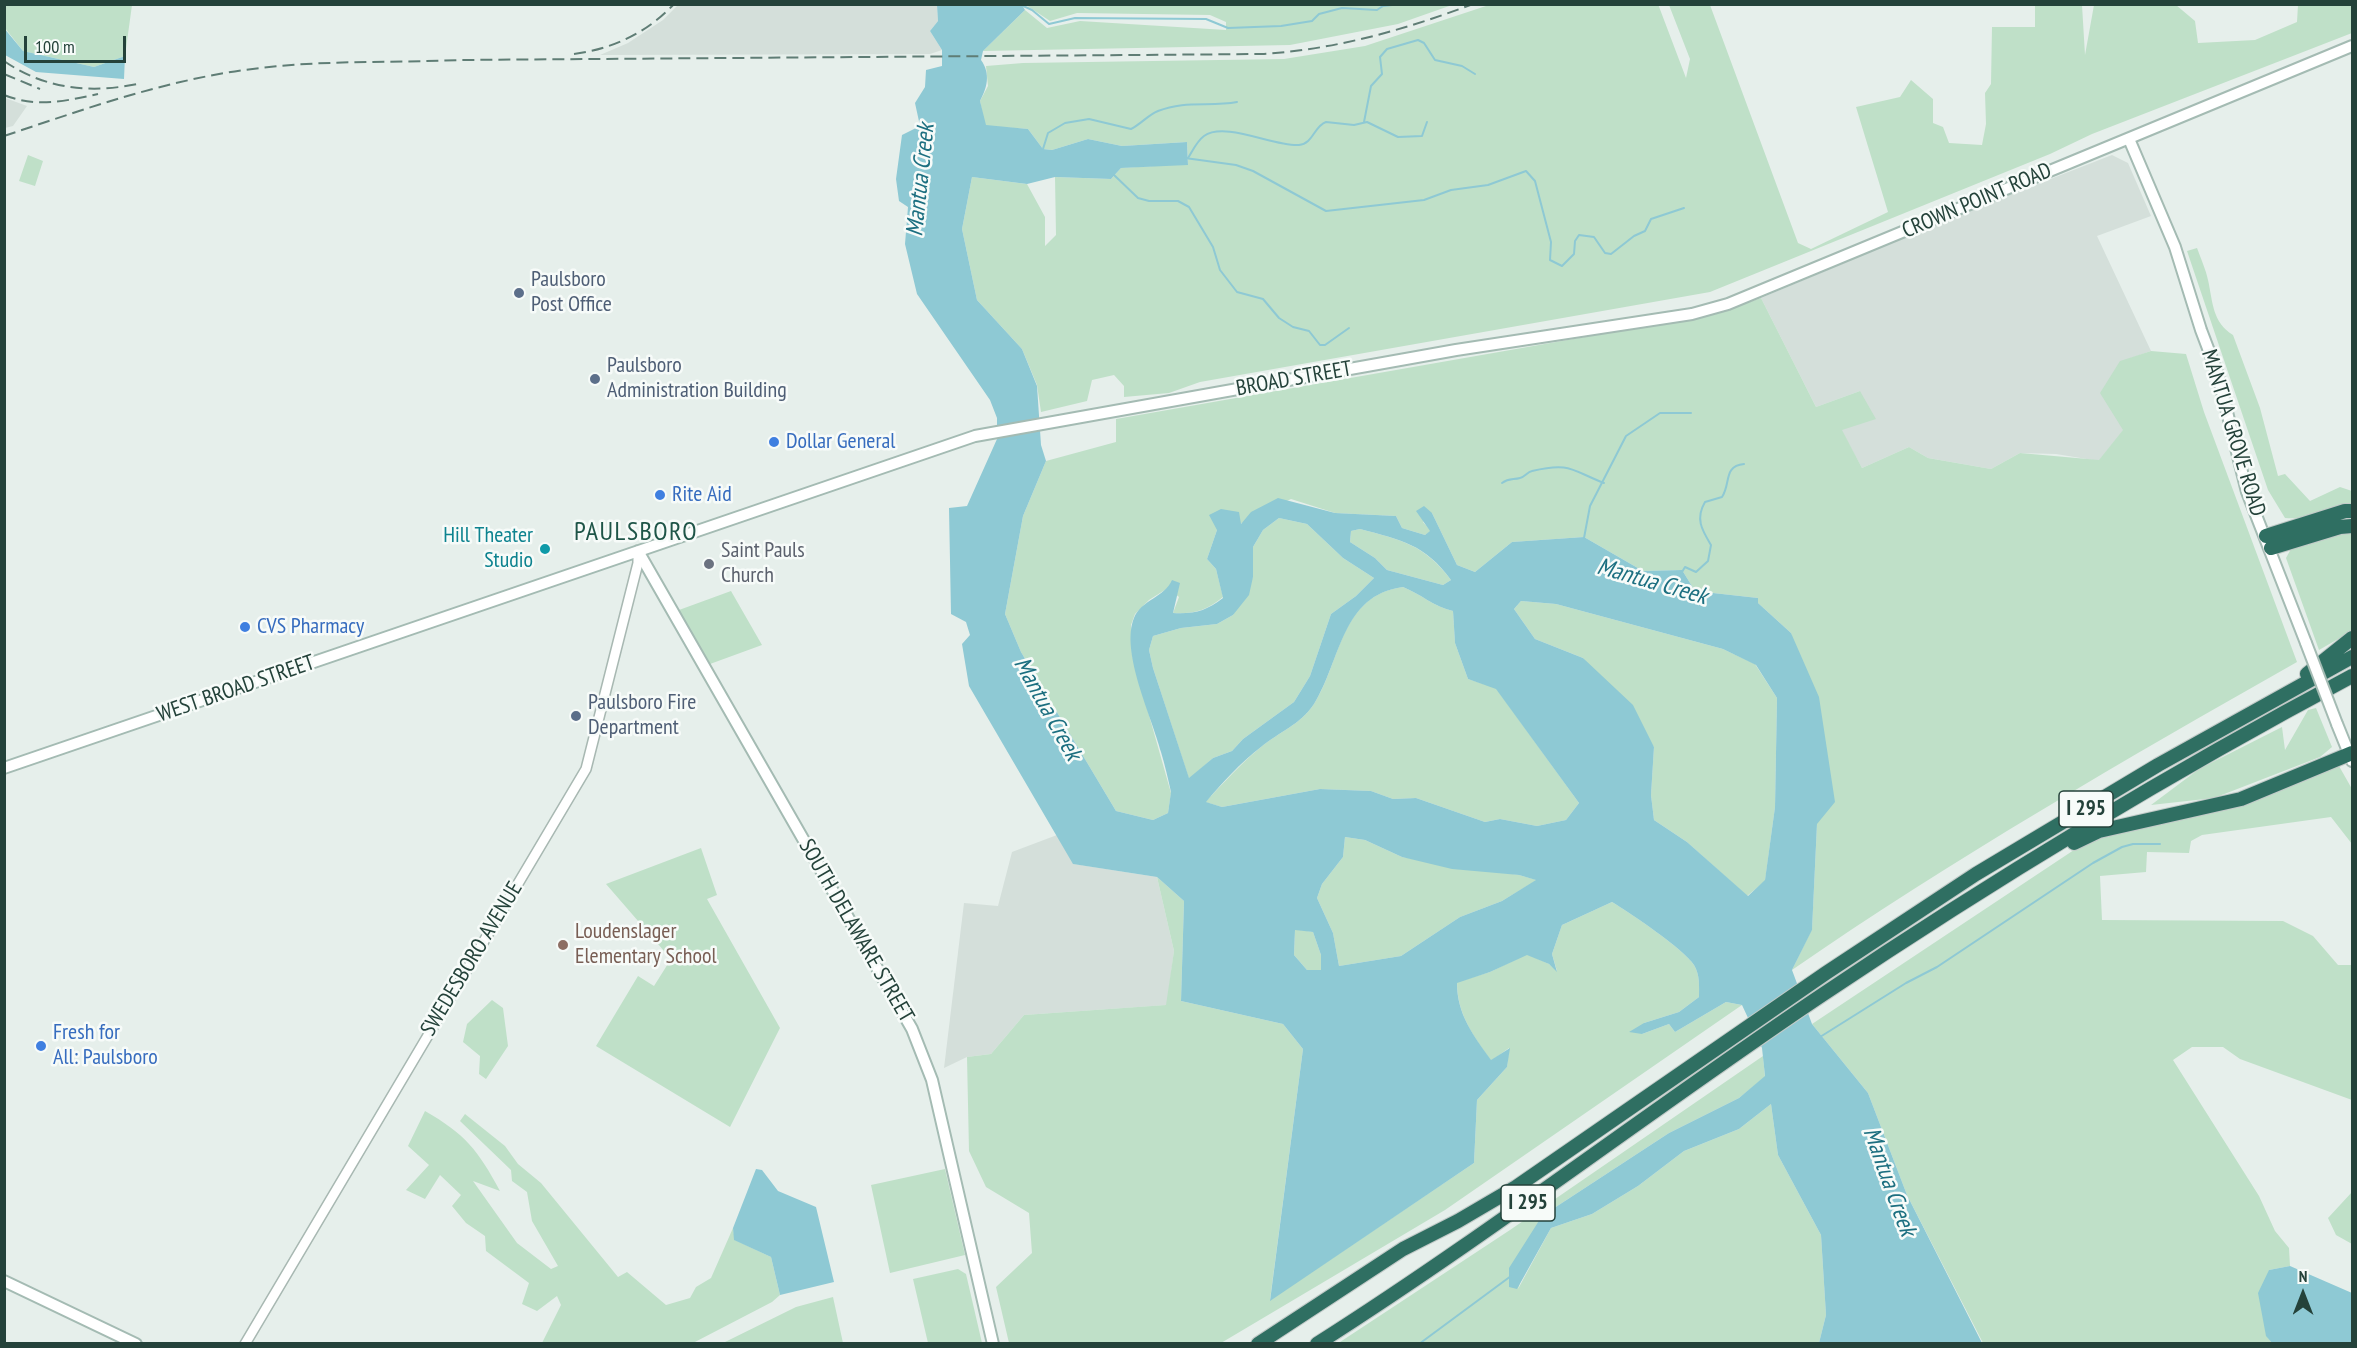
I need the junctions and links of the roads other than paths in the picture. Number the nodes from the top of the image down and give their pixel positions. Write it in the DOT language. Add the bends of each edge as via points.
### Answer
graph roads {
  1 [pos="2352,46"];
  2 [pos="2129,139"];
  3 [pos="1594,330"];
  4 [pos="994,432"];
  5 [pos="2352,511"];
  6 [pos="2352,526"];
  7 [pos="2268,542"];
  8 [pos="638,551"];
  9 [pos="2352,638"];
  10 [pos="2352,657"];
  11 [pos="2352,676"];
  12 [pos="2276,699"];
  13 [pos="2352,756"];
  14 [pos="4,768"];
  15 [pos="1894,948"];
  16 [pos="1458,1221"];
  17 [pos="4,1281"];
  18 [pos="1356,1319"];
  19 [pos="136,1344"];
  20 [pos="245,1344"];
  21 [pos="993,1344"];
  22 [pos="1258,1344"];
  23 [pos="1272,1344"];
  24 [pos="1317,1344"];
  25 [pos="1327,1344"];
  1 -- 2 [label="main road, CROWN POINT ROAD"];
  2 -- 3 [label="main road, CROWN POINT ROAD" via="1728,304"];
  2 -- 7 [label="main road, MANTUA GROVE ROAD" via="2175,248 2217,372 2247,492"];
  3 -- 4 [label="main road, BROAD STREET" via="1456,350"];
  4 -- 8 [label="main road, WEST BROAD STREET"];
  5 -- 7 [label="highway"];
  6 -- 7 [label="highway"];
  7 -- 13 [label="main road, MANTUA GROVE ROAD, bridge"];
  8 -- 14 [label="main road, WEST BROAD STREET"];
  8 -- 20 [label="street, SWEDESBORO AVENUE" via="589,757 580,778"];
  8 -- 21 [label="main road, SOUTH DELAWARE STREET" via="912,1029 932,1080"];
  9 -- 12 [label="highway"];
  10 -- 12 [label="highway, I 295"];
  11 -- 15 [label="highway, I 295" via="2091,824"];
  12 -- 16 [label="highway, I 295" via="1987,868 1826,973 1516,1187"];
  13 -- 15 [label="highway" via="2241,798 2099,831 1928,934"];
  15 -- 18 [label="highway, I 295"];
  16 -- 22 [label="highway" via="1403,1249"];
  16 -- 23 [label="highway, I 295"];
  17 -- 19 [label="main road"];
  18 -- 24 [label="highway, I 295"];
  18 -- 25 [label="highway"];
}
